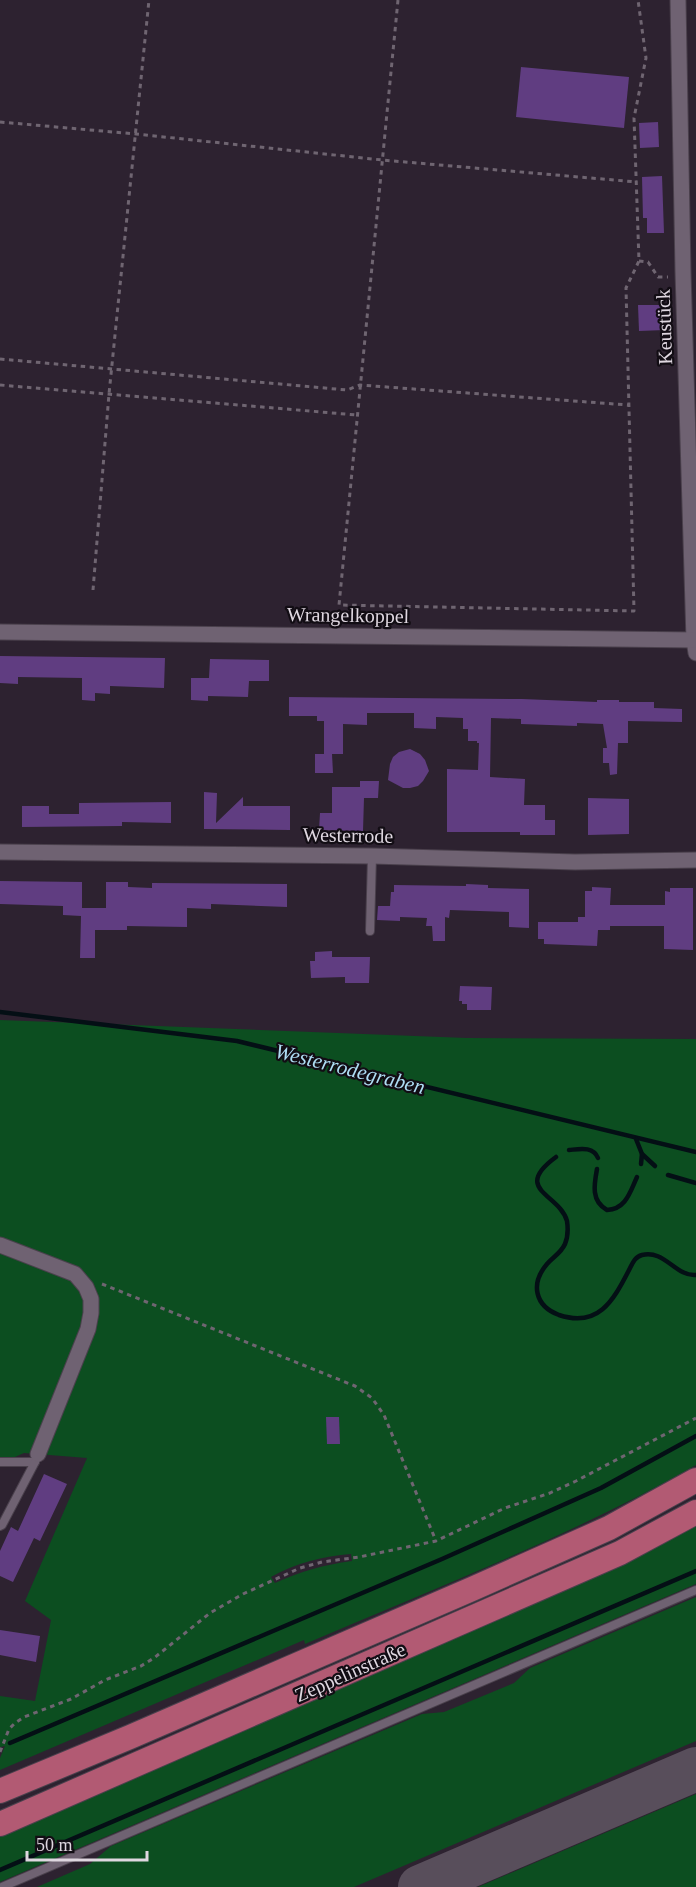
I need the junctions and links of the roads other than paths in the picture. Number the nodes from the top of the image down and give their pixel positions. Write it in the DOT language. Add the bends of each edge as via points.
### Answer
graph roads {
  1 [pos="678,0"];
  2 [pos="0,632"];
  3 [pos="695,644"];
  4 [pos="0,852"];
  5 [pos="372,856"];
  6 [pos="696,860"];
  7 [pos="370,931"];
  8 [pos="0,1245"];
  9 [pos="36,1458"];
  10 [pos="0,1462"];
  11 [pos="696,1480"];
  12 [pos="696,1512"];
  13 [pos="0,1526"];
  14 [pos="696,1590"];
  15 [pos="0,1791"];
  16 [pos="0,1824"];
  17 [pos="2,1887"];
  1 -- 3 [label="street, Keustück"];
  2 -- 3 [label="street, Wrangelkoppel"];
  4 -- 5 [label="street, Westerrode"];
  5 -- 6 [label="street, Westerrode" via="575,862"];
  5 -- 7 [label="lane"];
  8 -- 9 [label="street" via="75,1274 91,1299 88,1329"];
  9 -- 10 [label="lane"];
  9 -- 13 [label="lane"];
  11 -- 15 [label="highway, Zeppelinstraße" via="609,1528"];
  12 -- 16 [label="highway, Zeppelinstraße" via="620,1553"];
  14 -- 17 [label="lane"];
}
